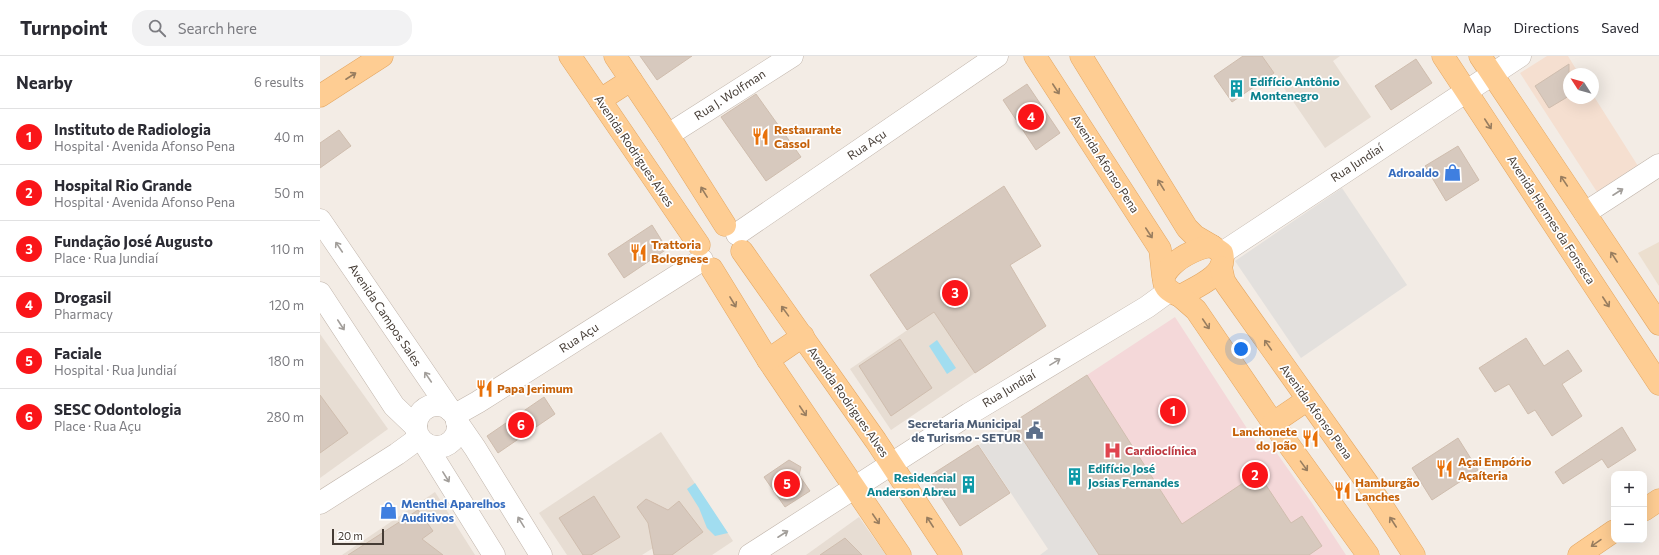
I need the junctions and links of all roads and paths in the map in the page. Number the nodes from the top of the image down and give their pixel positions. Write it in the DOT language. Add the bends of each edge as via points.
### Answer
graph roads {
  1 [pos="382,56"];
  2 [pos="570,56"];
  3 [pos="615,56"];
  4 [pos="792,56"];
  5 [pos="997,56"];
  6 [pos="1035,56"];
  7 [pos="1081,56"];
  8 [pos="1444,56"];
  9 [pos="1480,56"];
  10 [pos="1520,56"];
  11 [pos="1492,74"];
  12 [pos="631,80"];
  13 [pos="1467,91"];
  14 [pos="320,96"];
  15 [pos="600,100"];
  16 [pos="668,135"];
  17 [pos="1659,165"];
  18 [pos="1585,213"];
  19 [pos="320,220"];
  20 [pos="734,237"];
  21 [pos="1219,255"];
  22 [pos="704,258"];
  23 [pos="1171,288"];
  24 [pos="320,293"];
  25 [pos="1659,324"];
  26 [pos="803,336"];
  27 [pos="768,360"];
  28 [pos="1659,384"];
  29 [pos="1307,400"];
  30 [pos="454,415"];
  31 [pos="1274,423"];
  32 [pos="420,436"];
  33 [pos="891,463"];
  34 [pos="855,487"];
  35 [pos="1659,500"];
  36 [pos="320,503"];
  37 [pos="1647,508"];
  38 [pos="1611,533"];
  39 [pos="494,555"];
  40 [pos="541,555"];
  41 [pos="750,555"];
  42 [pos="900,555"];
  43 [pos="951,555"];
  44 [pos="1368,555"];
  45 [pos="1414,555"];
  46 [pos="1579,555"];
  14 -- 1 [label="main road, one-way"];
  2 -- 15 [label="main road, Avenida Rodrigues Alves"];
  3 -- 12 [label="main road, Avenida Rodrigues Alves"];
  4 -- 16 [label="street, Rua J. Wolfman"];
  5 -- 20 [label="street, Rua Açu"];
  6 -- 23 [label="main road, Avenida Afonso Pena, one-way" via="1160,249"];
  21 -- 7 [label="main road, one-way" via="1187,228"];
  8 -- 13 [label="main road, Avenida Hermes da Fonseca"];
  9 -- 11 [label="main road"];
  10 -- 11 [label="street, Rua Jundiaí"];
  11 -- 13 [label="street, Rua Jundiaí"];
  18 -- 11 [label="main road, one-way"];
  12 -- 15 [label="main road"];
  12 -- 16 [label="main road, Avenida Rodrigues Alves"];
  13 -- 21 [label="street, Rua Jundiaí"];
  13 -- 28 [label="main road, Avenida Hermes da Fonseca, one-way"];
  15 -- 22 [label="main road, Avenida Rodrigues Alves"];
  20 -- 16 [label="main road, Avenida Rodrigues Alves, one-way"];
  18 -- 17 [label="street, one-way"];
  25 -- 18 [label="main road, one-way"];
  30 -- 19 [label="street, Avenida Campos Sales, one-way"];
  20 -- 22 [label="main road" via="708,231 702,237"];
  20 -- 22 [label="main road" via="740,258 735,265 720,270"];
  26 -- 20 [label="main road, Avenida Rodrigues Alves, one-way"];
  21 -- 23 [label="main road" via="1206,280"];
  21 -- 23 [label="main road" via="1203,247 1193,251 1176,263"];
  29 -- 21 [label="main road, Avenida Afonso Pena, one-way" via="1224,281"];
  22 -- 27 [label="main road, Avenida Rodrigues Alves, one-way"];
  22 -- 30 [label="street, Rua Açu"];
  23 -- 31 [label="main road, one-way" via="1196,310"];
  33 -- 23 [label="street, Rua Jundiaí, one-way" via="1147,307"];
  24 -- 32 [label="street, one-way" via="394,406"];
  26 -- 27 [label="main road"];
  26 -- 33 [label="main road, Avenida Rodrigues Alves"];
  27 -- 34 [label="main road, Avenida Rodrigues Alves, one-way"];
  29 -- 31 [label="main road"];
  45 -- 29 [label="main road, Avenida Afonso Pena, one-way" via="1368,484"];
  30 -- 32 [label="street" via="455,435 451,441 439,447"];
  30 -- 32 [label="street" via="437,405 430,406 419,414 416,420"];
  40 -- 30 [label="street, Avenida Campos Sales, one-way"];
  31 -- 44 [label="main road, one-way"];
  32 -- 36 [label="street" via="397,454"];
  32 -- 39 [label="street, one-way"];
  33 -- 34 [label="street, Rua Jundiaí"];
  43 -- 33 [label="main road, Avenida Rodrigues Alves, one-way"];
  41 -- 34 [label="street, Rua Jundiaí, one-way"];
  34 -- 42 [label="main road, Avenida Rodrigues Alves, one-way"];
  35 -- 37 [label="main road"];
  38 -- 46 [label="main road, one-way"];
}
